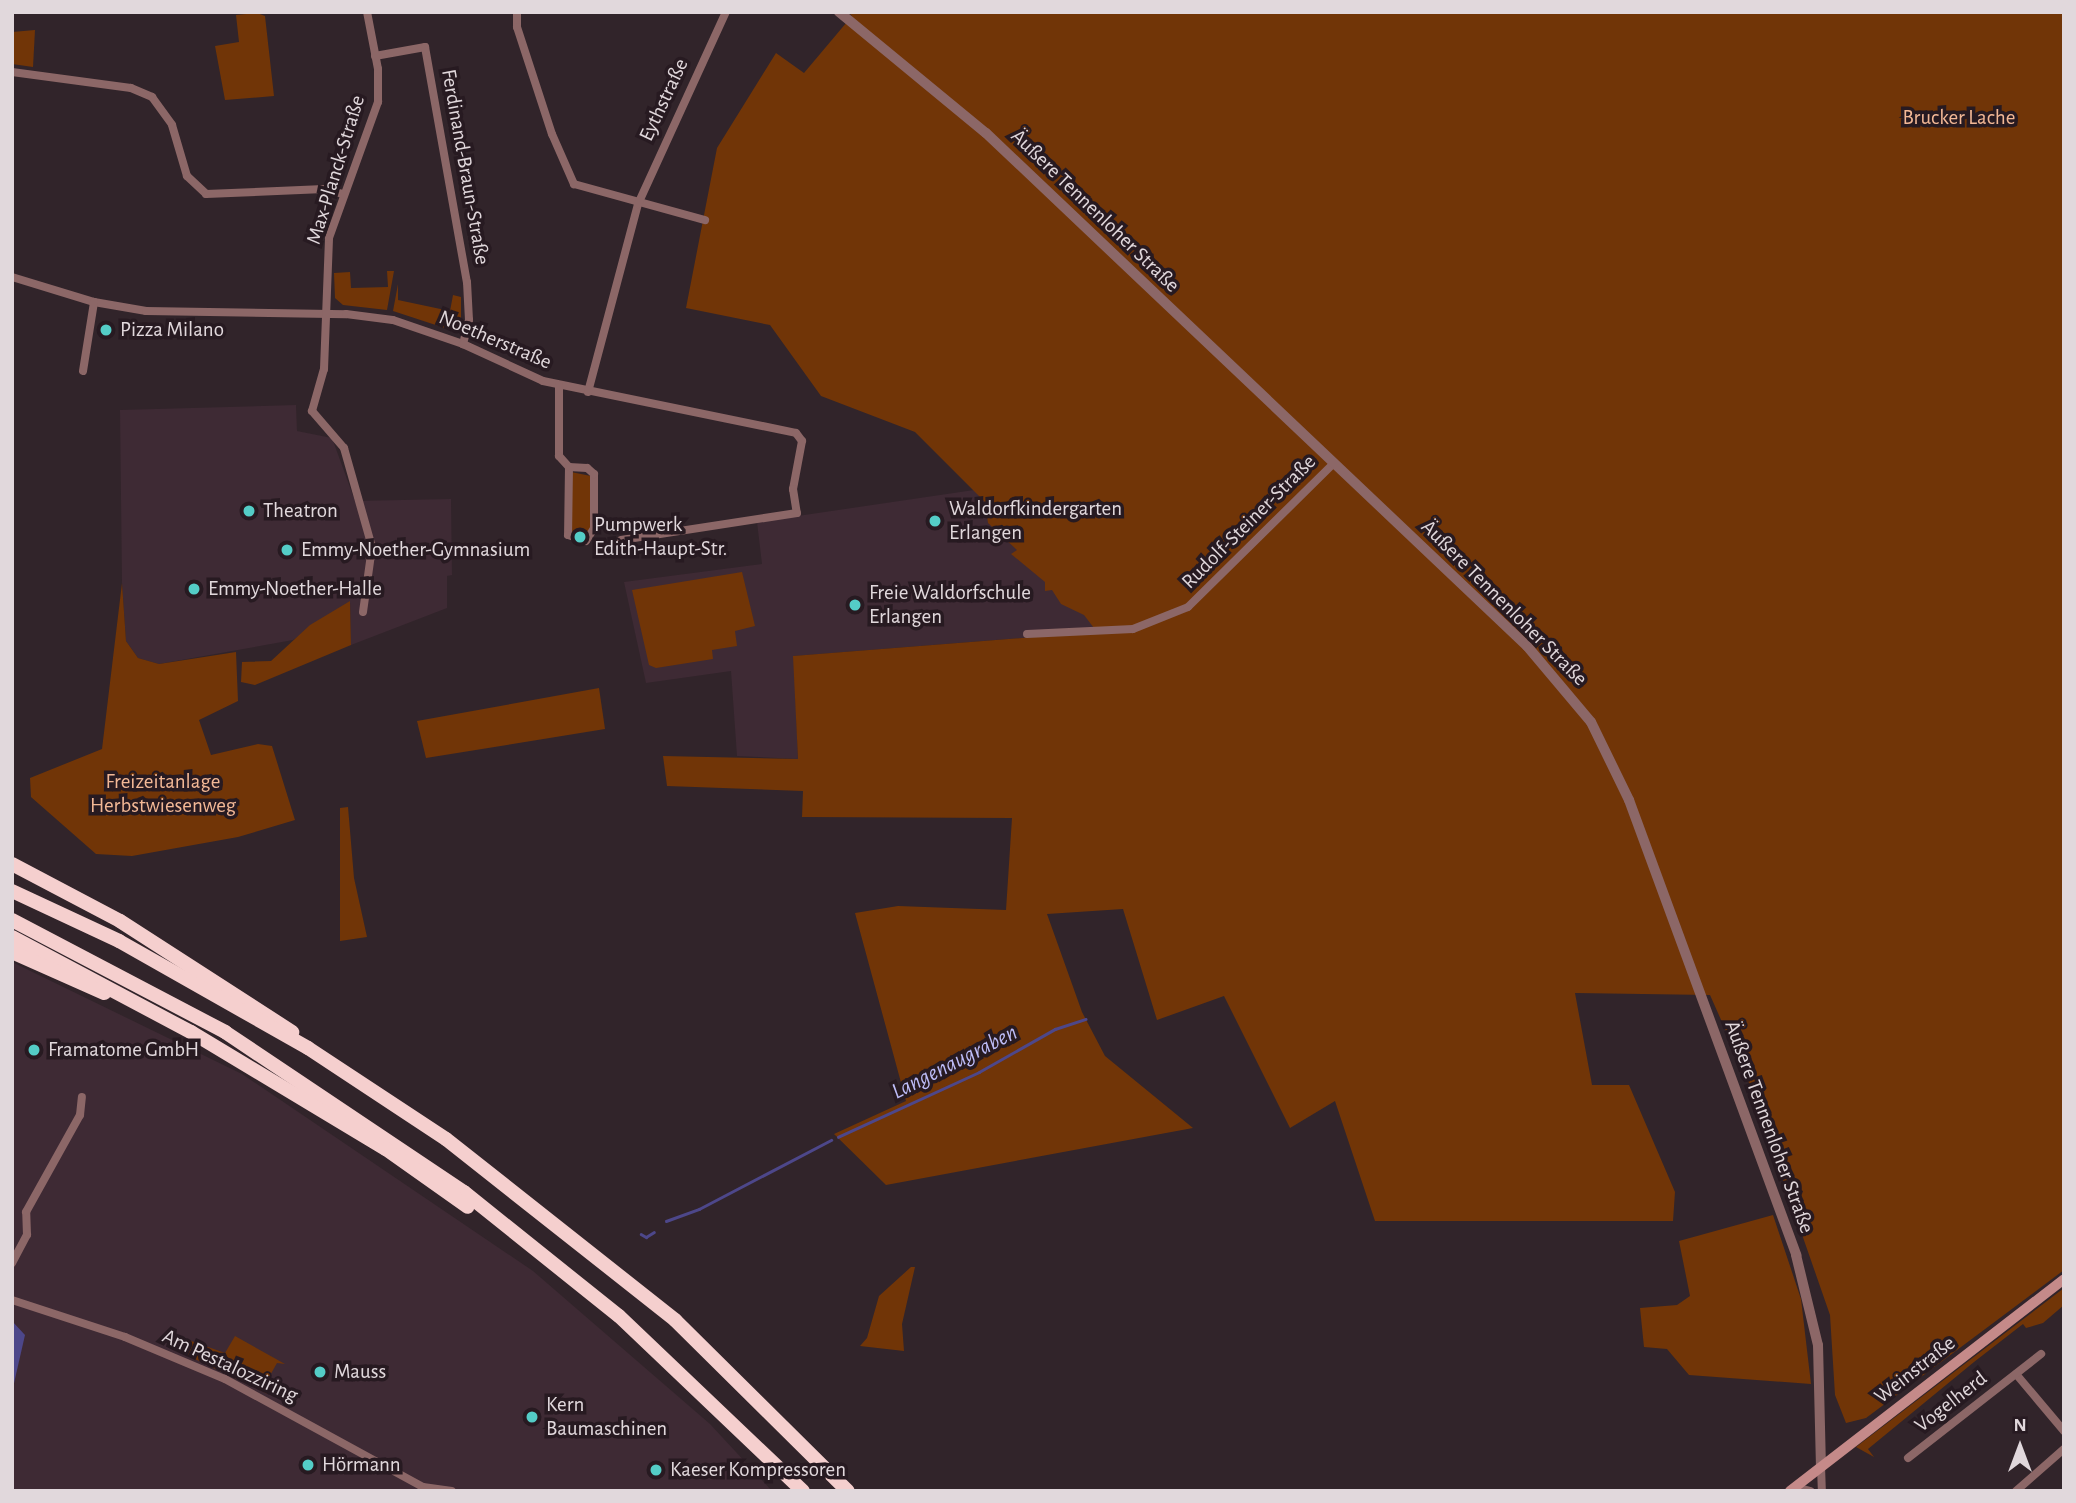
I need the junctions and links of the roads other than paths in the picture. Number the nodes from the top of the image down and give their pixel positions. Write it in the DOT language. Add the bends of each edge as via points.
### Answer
graph roads {
  1 [pos="367,12"];
  2 [pos="517,12"];
  3 [pos="726,12"];
  4 [pos="839,12"];
  5 [pos="375,56"];
  6 [pos="12,72"];
  7 [pos="343,194"];
  8 [pos="638,204"];
  9 [pos="705,220"];
  10 [pos="12,277"];
  11 [pos="94,302"];
  12 [pos="326,314"];
  13 [pos="463,344"];
  14 [pos="83,371"];
  15 [pos="559,385"];
  16 [pos="588,392"];
  17 [pos="1333,464"];
  18 [pos="569,467"];
  19 [pos="621,540"];
  20 [pos="363,612"];
  21 [pos="1027,634"];
  22 [pos="12,864"];
  23 [pos="12,891"];
  24 [pos="12,920"];
  25 [pos="12,937"];
  26 [pos="12,952"];
  27 [pos="191,1032"];
  28 [pos="308,1048"];
  29 [pos="82,1097"];
  30 [pos="523,1237"];
  31 [pos="12,1263"];
  32 [pos="2064,1279"];
  33 [pos="12,1300"];
  34 [pos="2041,1354"];
  35 [pos="2016,1374"];
  36 [pos="2064,1431"];
  37 [pos="2064,1449"];
  38 [pos="1908,1458"];
  39 [pos="1821,1466"];
  40 [pos="422,1489"];
  41 [pos="1793,1489"];
  42 [pos="452,1491"];
  43 [pos="803,1491"];
  44 [pos="848,1491"];
  45 [pos="1810,1491"];
  46 [pos="1822,1491"];
  47 [pos="2016,1491"];
  1 -- 5 [label="street, Max-Planck-Straße"];
  2 -- 8 [label="street" via="517,27 552,134 574,184"];
  3 -- 8 [label="street, Eythstraße"];
  4 -- 17 [label="street, Äußere Tennenloher Straße" via="986,134"];
  5 -- 7 [label="street, Max-Planck-Straße" via="376,112"];
  5 -- 13 [label="street, Ferdinand-Braun-Straße" via="425,47 467,282 469,320"];
  6 -- 7 [label="street" via="131,88 152,97 172,125 187,176 210,195 324,189"];
  7 -- 12 [label="street, Max-Planck-Straße" via="328,249"];
  8 -- 9 [label="street"];
  8 -- 16 [label="street, Eythstraße"];
  10 -- 11 [label="street, Noetherstraße"];
  11 -- 12 [label="street, Noetherstraße" via="181,314"];
  11 -- 14 [label="street"];
  12 -- 13 [label="street, Noetherstraße" via="393,320"];
  12 -- 20 [label="street, Max-Planck-Straße" via="324,369 312,414 344,448 372,547"];
  13 -- 15 [label="street, Noetherstraße" via="523,374"];
  15 -- 16 [label="street, Noetherstraße"];
  15 -- 18 [label="street" via="559,456"];
  16 -- 19 [label="street, Noetherstraße" via="796,433 802,442 793,489 797,513"];
  17 -- 21 [label="street, Rudolf-Steiner-Straße" via="1188,607 1125,630"];
  17 -- 39 [label="street, Äußere Tennenloher Straße" via="1556,677 1591,722 1610,757 1799,1266 1818,1345"];
  18 -- 18 [label="street" via="568,536 586,541 594,528 594,474 587,468"];
  22 -- 28 [label="highway" via="120,921 278,1020"];
  23 -- 28 [label="highway" via="118,941"];
  24 -- 30 [label="highway" via="225,1032 382,1133"];
  25 -- 27 [label="highway"];
  26 -- 27 [label="highway"];
  27 -- 30 [label="highway"];
  28 -- 44 [label="highway" via="446,1139 675,1320"];
  29 -- 31 [label="street" via="79,1115 26,1212 27,1235"];
  30 -- 43 [label="highway" via="671,1363"];
  32 -- 39 [label="main road, Weinstraße"];
  33 -- 40 [label="street, Am Pestalozziring" via="111,1332 225,1379"];
  34 -- 35 [label="street, Vogelherd"];
  35 -- 36 [label="street, Vogelherd"];
  35 -- 38 [label="street, Vogelherd"];
  37 -- 47 [label="street"];
  39 -- 41 [label="main road, Weinstraße"];
  39 -- 46 [label="street"];
  40 -- 42 [label="street, Am Pestalozziring"];
  41 -- 45 [label="street"];
}
